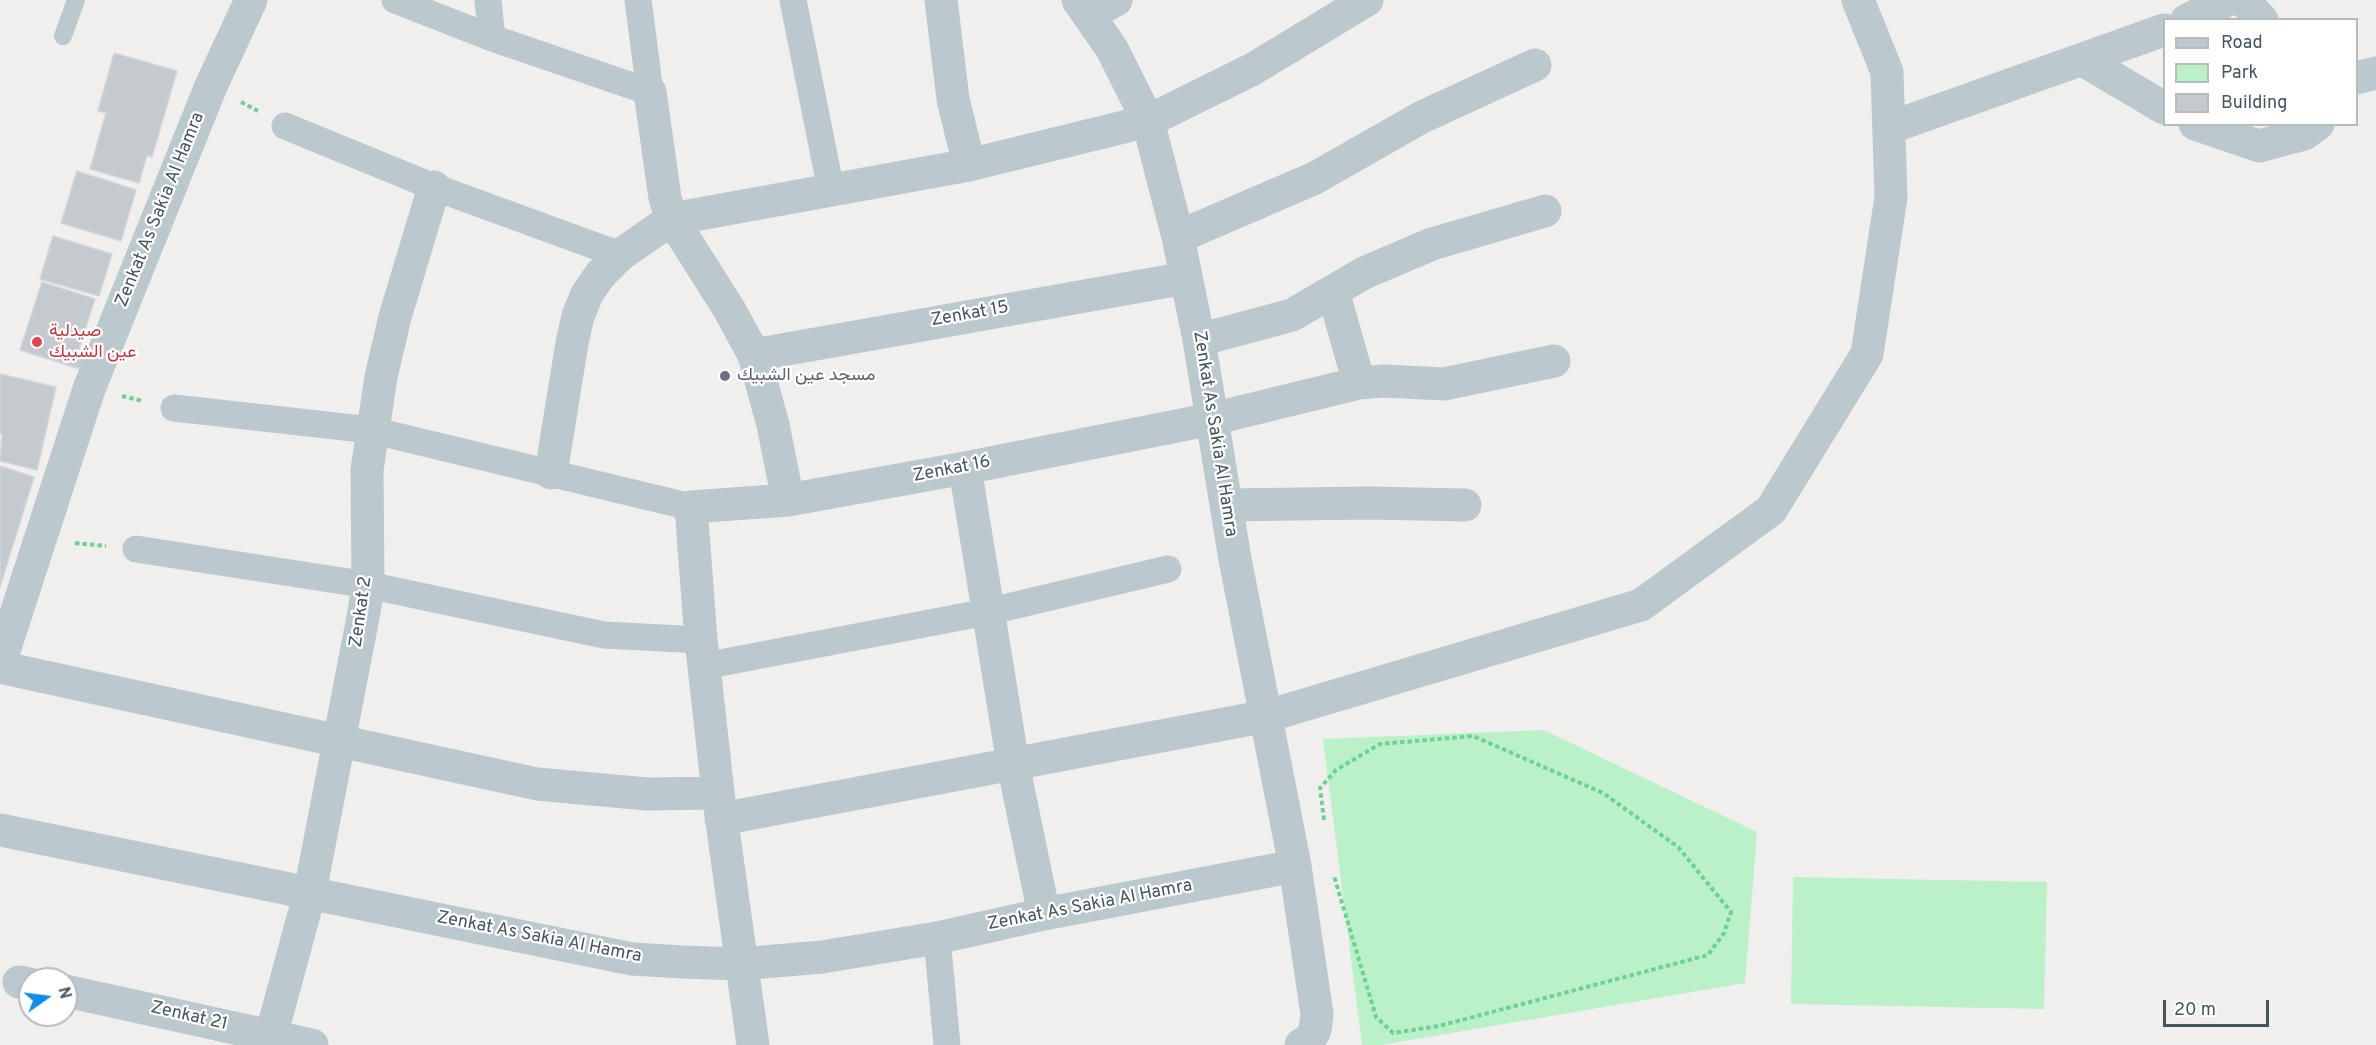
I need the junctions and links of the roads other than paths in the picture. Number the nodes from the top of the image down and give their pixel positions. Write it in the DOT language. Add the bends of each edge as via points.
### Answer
graph roads {
  1 [pos="76,0"];
  2 [pos="251,0"];
  3 [pos="395,0"];
  4 [pos="488,0"];
  5 [pos="638,0"];
  6 [pos="793,0"];
  7 [pos="941,0"];
  8 [pos="1367,0"];
  9 [pos="1858,0"];
  10 [pos="2228,0"];
  11 [pos="2243,0"];
  12 [pos="1095,5"];
  13 [pos="2191,18"];
  14 [pos="2260,18"];
  15 [pos="2163,30"];
  16 [pos="63,36"];
  17 [pos="492,38"];
  18 [pos="2083,60"];
  19 [pos="1535,65"];
  20 [pos="650,92"];
  21 [pos="2163,107"];
  22 [pos="1148,121"];
  23 [pos="285,126"];
  24 [pos="2201,126"];
  25 [pos="2315,126"];
  26 [pos="1889,128"];
  27 [pos="969,165"];
  28 [pos="434,187"];
  29 [pos="831,190"];
  30 [pos="1545,211"];
  31 [pos="672,219"];
  32 [pos="1178,237"];
  33 [pos="620,255"];
  34 [pos="1185,278"];
  35 [pos="1333,291"];
  36 [pos="1199,340"];
  37 [pos="754,355"];
  38 [pos="1554,361"];
  39 [pos="1359,383"];
  40 [pos="174,408"];
  41 [pos="1212,419"];
  42 [pos="371,430"];
  43 [pos="965,468"];
  44 [pos="551,473"];
  45 [pos="788,500"];
  46 [pos="1226,505"];
  47 [pos="1465,505"];
  48 [pos="691,507"];
  49 [pos="136,549"];
  50 [pos="1168,569"];
  51 [pos="368,585"];
  52 [pos="987,612"];
  53 [pos="703,653"];
  54 [pos="0,665"];
  55 [pos="1267,716"];
  56 [pos="341,742"];
  57 [pos="1013,764"];
  58 [pos="719,806"];
  59 [pos="0,830"];
  60 [pos="1295,866"];
  61 [pos="310,892"];
  62 [pos="1044,914"];
  63 [pos="938,938"];
  64 [pos="740,964"];
  65 [pos="78,994"];
  66 [pos="271,1036"];
  67 [pos="312,1045"];
  68 [pos="753,1045"];
  69 [pos="947,1045"];
  70 [pos="1301,1045"];
  1 -- 16 [label="lane"];
  2 -- 54 [label="street, Zenkat As Sakia Al Hamra" via="211,86 89,389"];
  3 -- 17 [label="street"];
  4 -- 17 [label="street"];
  5 -- 20 [label="street"];
  6 -- 29 [label="street"];
  7 -- 27 [label="street" via="951,88"];
  8 -- 22 [label="street" via="1253,69"];
  9 -- 26 [label="street" via="1887,72"];
  10 -- 13 [label="street"];
  11 -- 14 [label="street"];
  12 -- 22 [label="street, Zenkat As Sakia Al Hamra"];
  15 -- 18 [label="street"];
  17 -- 20 [label="street"];
  18 -- 21 [label="street"];
  18 -- 26 [label="street"];
  19 -- 32 [label="street" via="1422,117 1315,178"];
  20 -- 31 [label="street" via="664,198"];
  22 -- 27 [label="street"];
  22 -- 32 [label="street, Zenkat As Sakia Al Hamra"];
  23 -- 28 [label="street"];
  24 -- 25 [label="street" via="2259,146 2304,134"];
  26 -- 55 [label="street" via="1891,197 1868,354 1771,510 1641,605"];
  27 -- 29 [label="street"];
  28 -- 33 [label="street"];
  28 -- 42 [label="street, Zenkat 2" via="395,317"];
  29 -- 31 [label="street"];
  30 -- 35 [label="street" via="1432,244"];
  31 -- 33 [label="street"];
  31 -- 37 [label="street"];
  32 -- 34 [label="street, Zenkat As Sakia Al Hamra"];
  33 -- 44 [label="street" via="600,275 578,316"];
  34 -- 36 [label="street, Zenkat As Sakia Al Hamra"];
  34 -- 37 [label="street, Zenkat 15"];
  35 -- 36 [label="street" via="1292,315"];
  35 -- 39 [label="street"];
  36 -- 41 [label="street, Zenkat As Sakia Al Hamra"];
  37 -- 45 [label="street"];
  38 -- 39 [label="street, Zenkat 16" via="1444,384"];
  39 -- 41 [label="street, Zenkat 16"];
  40 -- 42 [label="street"];
  41 -- 43 [label="street, Zenkat 16"];
  41 -- 46 [label="street, Zenkat As Sakia Al Hamra"];
  42 -- 44 [label="street"];
  42 -- 51 [label="street, Zenkat 2" via="367,470"];
  43 -- 45 [label="street, Zenkat 16"];
  43 -- 52 [label="street"];
  44 -- 48 [label="street"];
  45 -- 48 [label="street, Zenkat 16"];
  46 -- 47 [label="street"];
  46 -- 55 [label="street, Zenkat As Sakia Al Hamra"];
  48 -- 53 [label="street"];
  49 -- 51 [label="street"];
  50 -- 52 [label="street"];
  51 -- 53 [label="street"];
  51 -- 56 [label="street, Zenkat 2"];
  52 -- 53 [label="street"];
  52 -- 57 [label="street"];
  53 -- 58 [label="street"];
  54 -- 56 [label="street"];
  55 -- 57 [label="street"];
  55 -- 60 [label="street, Zenkat As Sakia Al Hamra"];
  56 -- 58 [label="street" via="565,789 647,794"];
  56 -- 61 [label="street, Zenkat 2"];
  57 -- 58 [label="street"];
  57 -- 62 [label="street"];
  58 -- 64 [label="street"];
  59 -- 61 [label="street, Zenkat As Sakia Al Hamra"];
  60 -- 62 [label="street, Zenkat As Sakia Al Hamra"];
  60 -- 70 [label="street" via="1317,1014 1310,1040"];
  61 -- 64 [label="street, Zenkat As Sakia Al Hamra" via="632,959"];
  61 -- 66 [label="street, Zenkat 2"];
  62 -- 63 [label="street, Zenkat As Sakia Al Hamra"];
  63 -- 64 [label="street, Zenkat As Sakia Al Hamra" via="822,957"];
  63 -- 69 [label="street"];
  64 -- 68 [label="street"];
  65 -- 66 [label="street, Zenkat 21"];
  66 -- 67 [label="street, Zenkat 21"];
}
